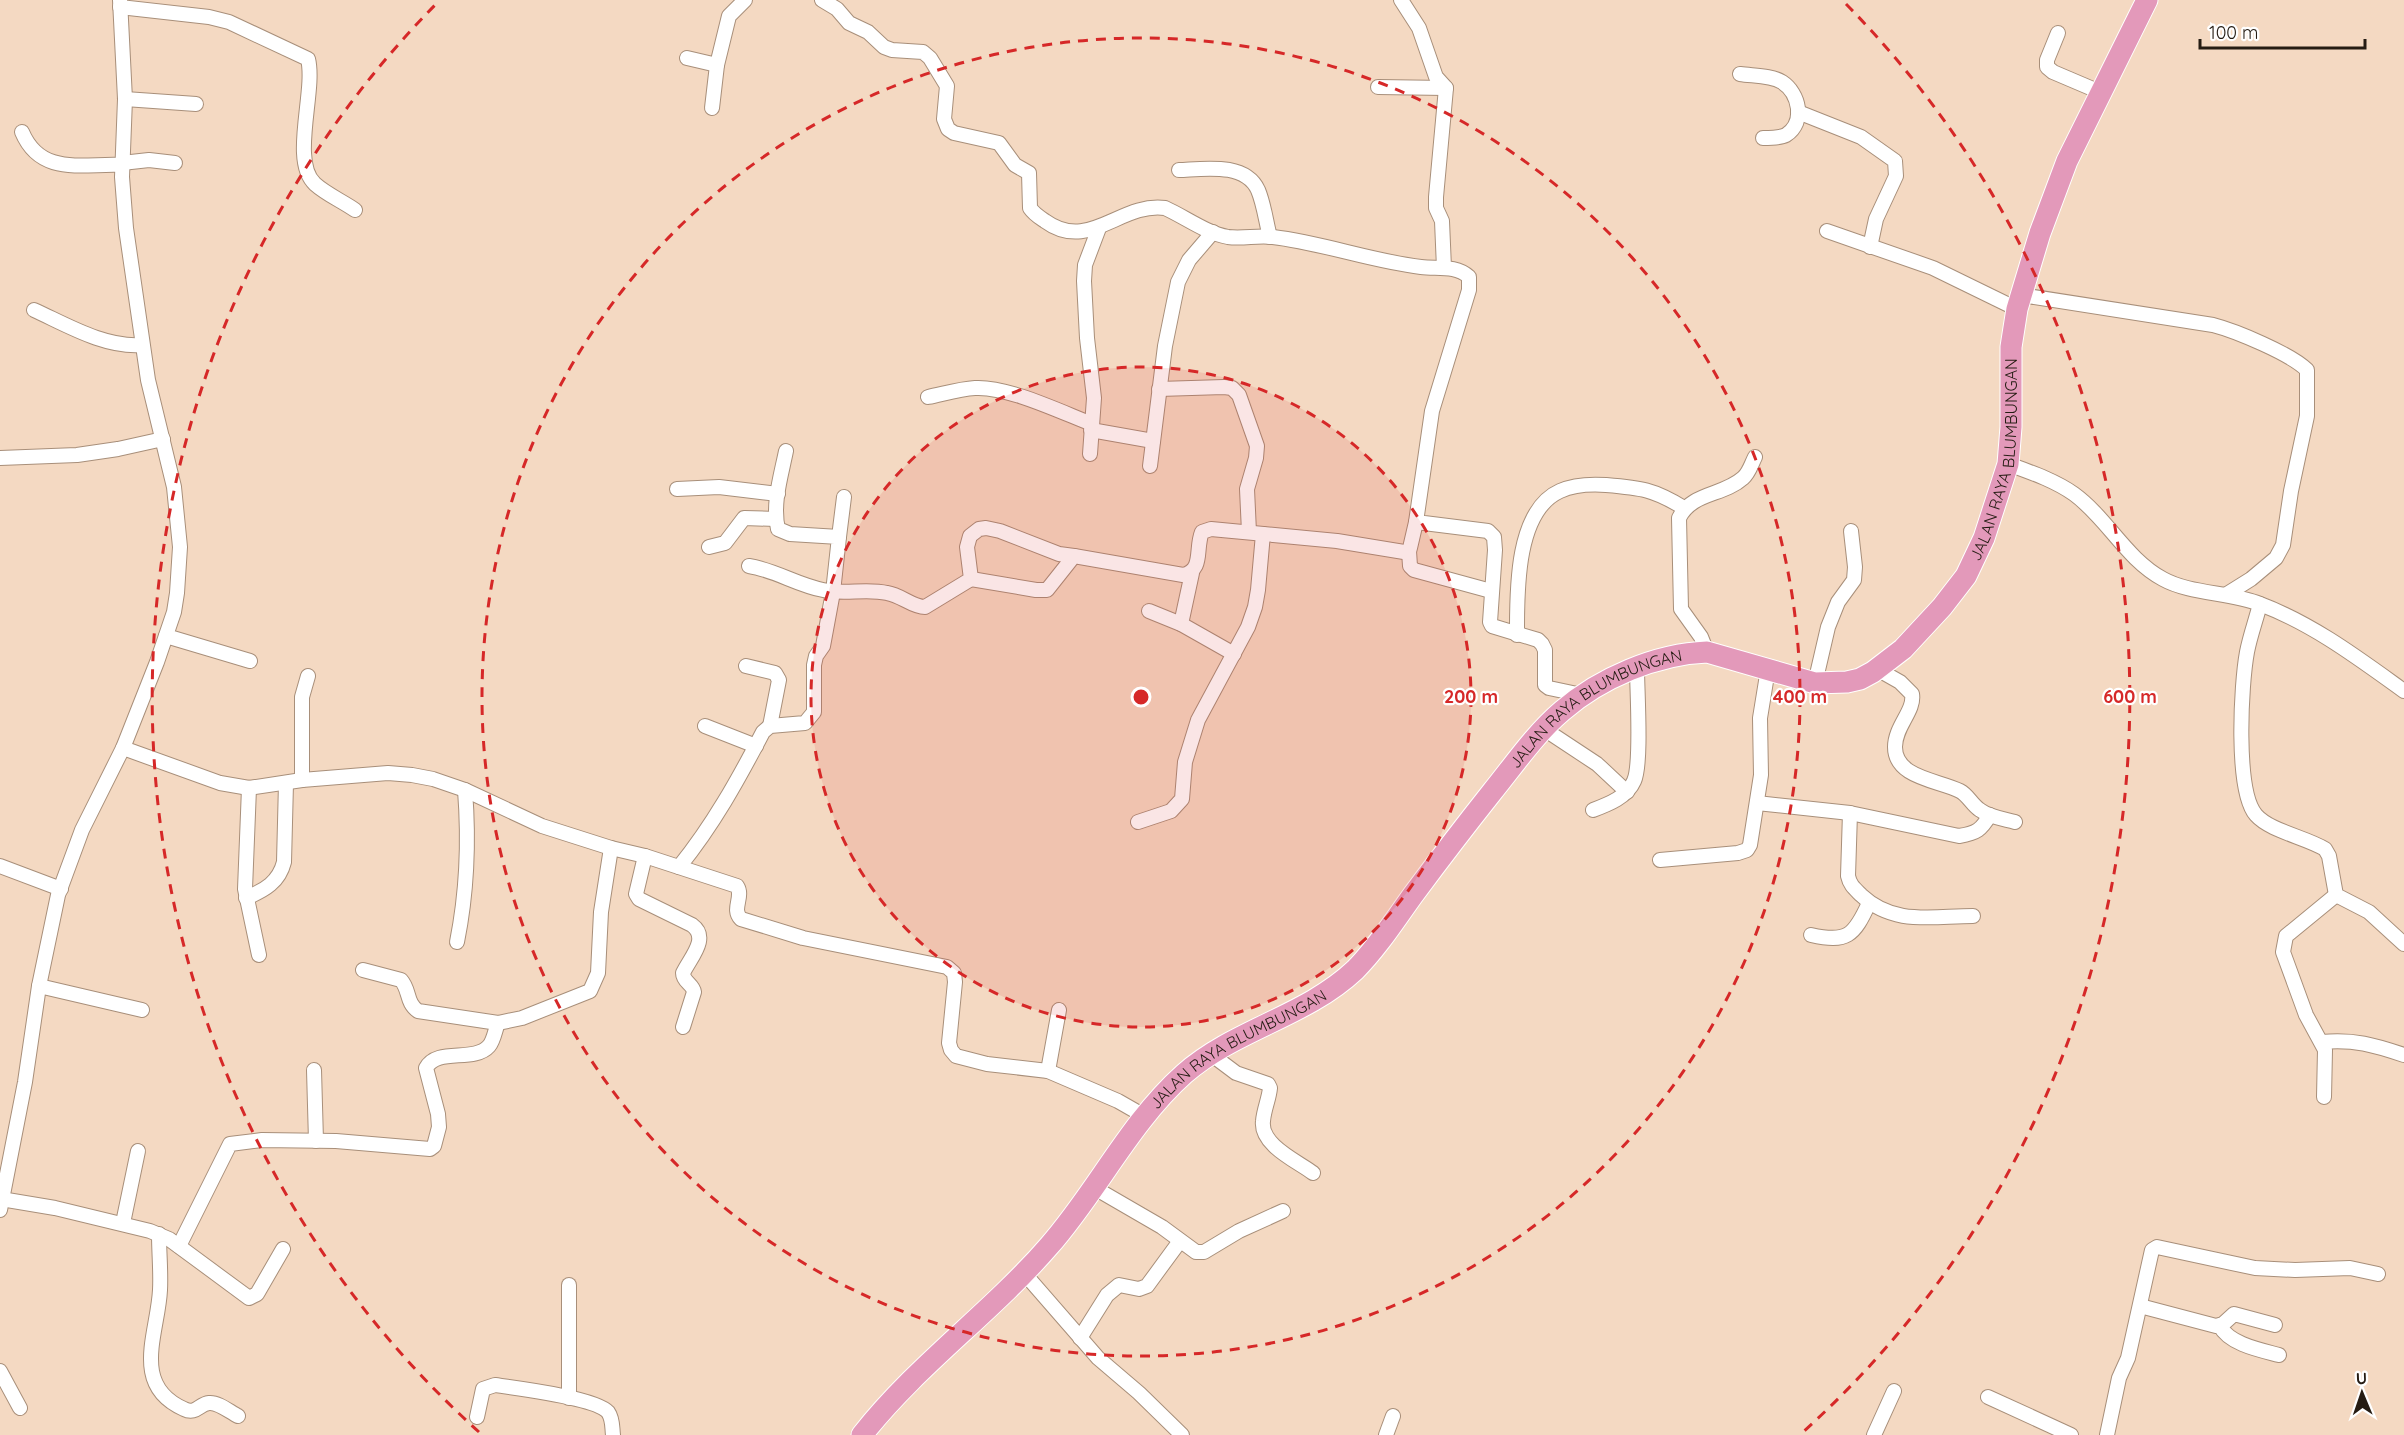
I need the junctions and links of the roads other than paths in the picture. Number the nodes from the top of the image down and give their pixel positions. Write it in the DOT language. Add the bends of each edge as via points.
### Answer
graph roads {
  1 [pos="745,0"];
  2 [pos="822,0"];
  3 [pos="1401,0"];
  4 [pos="2147,0"];
  5 [pos="120,4"];
  6 [pos="2058,33"];
  7 [pos="687,58"];
  8 [pos="717,65"];
  9 [pos="1740,74"];
  10 [pos="1378,87"];
  11 [pos="1446,88"];
  12 [pos="2100,92"];
  13 [pos="125,99"];
  14 [pos="196,104"];
  15 [pos="712,108"];
  16 [pos="1798,112"];
  17 [pos="22,132"];
  18 [pos="1762,138"];
  19 [pos="175,162"];
  20 [pos="122,164"];
  21 [pos="1179,170"];
  22 [pos="355,210"];
  23 [pos="1099,228"];
  24 [pos="1213,231"];
  25 [pos="1827,231"];
  26 [pos="1270,237"];
  27 [pos="1870,247"];
  28 [pos="1444,268"];
  29 [pos="2019,302"];
  30 [pos="34,310"];
  31 [pos="142,345"];
  32 [pos="1159,389"];
  33 [pos="928,397"];
  34 [pos="1092,427"];
  35 [pos="163,439"];
  36 [pos="1153,441"];
  37 [pos="786,452"];
  38 [pos="1089,454"];
  39 [pos="1755,457"];
  40 [pos="0,458"];
  41 [pos="2008,464"];
  42 [pos="1150,466"];
  43 [pos="677,489"];
  44 [pos="778,494"];
  45 [pos="844,497"];
  46 [pos="1684,508"];
  47 [pos="776,519"];
  48 [pos="1416,522"];
  49 [pos="1851,531"];
  50 [pos="1256,533"];
  51 [pos="839,537"];
  52 [pos="709,547"];
  53 [pos="1409,551"];
  54 [pos="1074,556"];
  55 [pos="749,566"];
  56 [pos="1192,573"];
  57 [pos="971,579"];
  58 [pos="1491,591"];
  59 [pos="833,592"];
  60 [pos="2227,594"];
  61 [pos="2260,604"];
  62 [pos="1149,611"];
  63 [pos="1181,624"];
  64 [pos="1517,635"];
  65 [pos="166,636"];
  66 [pos="1707,652"];
  67 [pos="1234,654"];
  68 [pos="250,661"];
  69 [pos="746,666"];
  70 [pos="1636,668"];
  71 [pos="1768,669"];
  72 [pos="1878,669"];
  73 [pos="308,676"];
  74 [pos="1815,683"];
  75 [pos="2404,691"];
  76 [pos="1582,695"];
  77 [pos="705,726"];
  78 [pos="770,726"];
  79 [pos="1544,729"];
  80 [pos="756,746"];
  81 [pos="123,748"];
  82 [pos="302,780"];
  83 [pos="286,783"];
  84 [pos="249,788"];
  85 [pos="465,790"];
  86 [pos="1627,792"];
  87 [pos="1757,803"];
  88 [pos="1593,810"];
  89 [pos="1850,813"];
  90 [pos="1990,814"];
  91 [pos="1138,822"];
  92 [pos="2015,822"];
  93 [pos="611,848"];
  94 [pos="645,856"];
  95 [pos="1660,860"];
  96 [pos="0,866"];
  97 [pos="679,867"];
  98 [pos="61,889"];
  99 [pos="2336,895"];
  100 [pos="246,898"];
  101 [pos="1869,903"];
  102 [pos="1973,916"];
  103 [pos="1811,935"];
  104 [pos="458,942"];
  105 [pos="2404,944"];
  106 [pos="259,956"];
  107 [pos="363,970"];
  108 [pos="39,986"];
  109 [pos="142,1010"];
  110 [pos="1059,1010"];
  111 [pos="498,1023"];
  112 [pos="683,1027"];
  113 [pos="2322,1042"];
  114 [pos="2404,1054"];
  115 [pos="1212,1055"];
  116 [pos="314,1070"];
  117 [pos="1048,1071"];
  118 [pos="2324,1097"];
  119 [pos="1146,1117"];
  120 [pos="316,1141"];
  121 [pos="138,1151"];
  122 [pos="3,1171"];
  123 [pos="1313,1173"];
  124 [pos="1093,1187"];
  125 [pos="1,1204"];
  126 [pos="1283,1211"];
  127 [pos="123,1223"];
  128 [pos="159,1234"];
  129 [pos="1180,1241"];
  130 [pos="179,1246"];
  131 [pos="283,1249"];
  132 [pos="1024,1273"];
  133 [pos="2378,1274"];
  134 [pos="569,1285"];
  135 [pos="2140,1306"];
  136 [pos="2275,1325"];
  137 [pos="2220,1326"];
  138 [pos="1080,1338"];
  139 [pos="2279,1355"];
  140 [pos="0,1371"];
  141 [pos="1894,1390"];
  142 [pos="1988,1397"];
  143 [pos="569,1398"];
  144 [pos="20,1408"];
  145 [pos="238,1416"];
  146 [pos="1393,1416"];
  147 [pos="477,1417"];
  148 [pos="613,1435"];
  149 [pos="862,1435"];
  150 [pos="1182,1435"];
  151 [pos="1386,1435"];
  152 [pos="1874,1435"];
  153 [pos="2071,1435"];
  154 [pos="2107,1435"];
  1 -- 8 [label="street" via="729,16"];
  2 -- 23 [label="street" via="884,47 923,52 930,58 947,86 944,119 948,129 1004,147 1011,161 1029,173 1033,212 1067,232"];
  3 -- 11 [label="street" via="1419,28 1436,77"];
  4 -- 12 [label="main road, JALAN RAYA BLUMBUNGAN"];
  5 -- 13 [label="street"];
  5 -- 22 [label="street" via="229,22 308,59 310,84 303,145 310,178"];
  6 -- 12 [label="street" via="2047,67"];
  7 -- 8 [label="street"];
  8 -- 15 [label="street"];
  9 -- 16 [label="street" via="1780,80 1797,98"];
  10 -- 11 [label="street"];
  11 -- 28 [label="street" via="1436,197 1442,222"];
  12 -- 29 [label="main road, JALAN RAYA BLUMBUNGAN" via="2067,161"];
  13 -- 14 [label="street"];
  13 -- 20 [label="street"];
  16 -- 18 [label="street" via="1794,127 1786,135"];
  16 -- 27 [label="street" via="1861,137 1894,161 1896,176 1876,219"];
  17 -- 20 [label="street" via="32,151 60,164"];
  19 -- 20 [label="street"];
  20 -- 31 [label="street" via="126,228"];
  21 -- 26 [label="street" via="1239,172 1252,181"];
  23 -- 24 [label="street" via="1129,213 1156,207"];
  23 -- 34 [label="street" via="1085,265 1084,281 1095,398"];
  24 -- 26 [label="street" via="1247,239"];
  24 -- 32 [label="street" via="1189,260 1178,282"];
  25 -- 27 [label="street"];
  26 -- 28 [label="street" via="1423,268"];
  27 -- 29 [label="street"];
  28 -- 48 [label="street" via="1463,271 1470,282 1432,411"];
  29 -- 41 [label="main road, JALAN RAYA BLUMBUNGAN" via="2011,347"];
  29 -- 60 [label="street" via="2213,325 2233,330 2301,363 2307,370 2307,416 2283,544 2276,558"];
  30 -- 31 [label="street" via="86,334 119,344"];
  31 -- 35 [label="street"];
  32 -- 36 [label="street"];
  32 -- 50 [label="street" via="1224,387 1239,395 1257,446 1247,489"];
  33 -- 34 [label="street" via="977,388 995,390 1030,400"];
  34 -- 36 [label="street"];
  34 -- 38 [label="street"];
  35 -- 40 [label="street" via="77,455"];
  35 -- 65 [label="street" via="174,486 180,547 177,593"];
  36 -- 42 [label="street"];
  37 -- 44 [label="street"];
  39 -- 46 [label="street" via="1742,480 1691,501"];
  41 -- 60 [label="street" via="2075,495 2132,555 2164,580"];
  41 -- 72 [label="main road, JALAN RAYA BLUMBUNGAN" via="1984,537 1966,576 1926,624"];
  43 -- 44 [label="street" via="718,487"];
  44 -- 47 [label="street"];
  45 -- 51 [label="street"];
  46 -- 64 [label="street" via="1660,493 1597,485 1560,491 1546,501 1528,529 1517,594"];
  46 -- 66 [label="street" via="1678,538 1681,609"];
  47 -- 51 [label="street" via="783,532"];
  47 -- 52 [label="street" via="744,518 725,543"];
  48 -- 53 [label="street"];
  48 -- 58 [label="street" via="1488,531 1494,537"];
  49 -- 74 [label="street" via="1854,580 1838,602 1828,627"];
  50 -- 53 [label="street"];
  50 -- 56 [label="street" via="1211,529 1202,532 1197,566"];
  50 -- 67 [label="street" via="1255,608"];
  51 -- 59 [label="street"];
  53 -- 58 [label="street" via="1410,567 1414,570"];
  54 -- 56 [label="street" via="1183,575"];
  54 -- 57 [label="street" via="1047,590"];
  54 -- 57 [label="street" via="1000,531 979,529 970,536 967,547"];
  55 -- 59 [label="street"];
  56 -- 63 [label="street"];
  57 -- 59 [label="street" via="921,608 886,592"];
  58 -- 64 [label="street" via="1492,626"];
  59 -- 78 [label="street" via="823,646 814,665 814,712 805,723"];
  60 -- 61 [label="street"];
  61 -- 75 [label="street" via="2312,628"];
  61 -- 99 [label="street" via="2243,680 2243,761 2248,801 2264,822 2325,849"];
  62 -- 63 [label="street"];
  63 -- 67 [label="street"];
  64 -- 76 [label="street" via="1542,644 1545,685"];
  65 -- 68 [label="street"];
  65 -- 81 [label="street"];
  66 -- 70 [label="main road, JALAN RAYA BLUMBUNGAN" via="1670,657"];
  66 -- 71 [label="main road, JALAN RAYA BLUMBUNGAN"];
  67 -- 91 [label="street" via="1194,730 1185,762 1182,799 1171,811"];
  69 -- 78 [label="street" via="778,676"];
  70 -- 76 [label="main road, JALAN RAYA BLUMBUNGAN"];
  70 -- 86 [label="street" via="1638,761 1635,780"];
  71 -- 74 [label="main road, JALAN RAYA BLUMBUNGAN"];
  71 -- 87 [label="street" via="1760,718 1761,775"];
  72 -- 74 [label="main road, JALAN RAYA BLUMBUNGAN" via="1847,682"];
  72 -- 90 [label="street" via="1912,694 1896,738 1897,758 1903,767 1912,774 1964,792 1977,808"];
  73 -- 82 [label="street" via="302,697"];
  76 -- 79 [label="main road, JALAN RAYA BLUMBUNGAN"];
  77 -- 80 [label="street"];
  78 -- 80 [label="street"];
  79 -- 86 [label="street" via="1597,764"];
  79 -- 115 [label="main road, JALAN RAYA BLUMBUNGAN" via="1358,967 1325,995"];
  80 -- 97 [label="street" via="708,829"];
  81 -- 84 [label="street" via="220,783"];
  81 -- 98 [label="street" via="82,830"];
  82 -- 83 [label="street"];
  82 -- 85 [label="street" via="388,773 412,775"];
  83 -- 84 [label="street"];
  83 -- 100 [label="street" via="282,870 273,884"];
  84 -- 100 [label="street"];
  85 -- 93 [label="street" via="542,826"];
  85 -- 104 [label="street" via="465,892"];
  86 -- 88 [label="street"];
  87 -- 89 [label="street"];
  87 -- 95 [label="street" via="1747,850 1730,855"];
  89 -- 90 [label="street" via="1959,836 1976,834"];
  89 -- 101 [label="street" via="1848,876 1850,885"];
  90 -- 92 [label="street"];
  93 -- 94 [label="street"];
  93 -- 111 [label="street" via="594,985 584,995 555,1007"];
  94 -- 97 [label="street"];
  94 -- 112 [label="street" via="636,894 639,899 692,925 701,935 683,973 694,992"];
  96 -- 98 [label="street"];
  97 -- 117 [label="street" via="737,886 737,915 741,919 803,938 947,967 954,973 955,982 949,1043 956,1056"];
  98 -- 108 [label="street"];
  99 -- 105 [label="street" via="2369,912"];
  99 -- 113 [label="street" via="2286,936 2283,952 2306,1015"];
  100 -- 106 [label="street"];
  101 -- 102 [label="street" via="1890,913 1933,919"];
  101 -- 103 [label="street" via="1850,936 1838,939"];
  107 -- 111 [label="street" via="401,980 412,1007 418,1011"];
  108 -- 109 [label="street"];
  108 -- 122 [label="street" via="25,1082"];
  110 -- 117 [label="street"];
  111 -- 120 [label="street" via="492,1042 483,1051 427,1064 439,1127 430,1149"];
  113 -- 114 [label="street" via="2360,1042"];
  113 -- 118 [label="street"];
  115 -- 119 [label="main road, JALAN RAYA BLUMBUNGAN" via="1185,1073"];
  115 -- 123 [label="street" via="1236,1073 1268,1084 1265,1136"];
  116 -- 120 [label="street"];
  117 -- 119 [label="street"];
  119 -- 124 [label="main road, JALAN RAYA BLUMBUNGAN"];
  120 -- 130 [label="street" via="230,1144"];
  121 -- 127 [label="street"];
  122 -- 125 [label="street"];
  124 -- 129 [label="street"];
  124 -- 132 [label="main road, JALAN RAYA BLUMBUNGAN"];
  125 -- 127 [label="street"];
  126 -- 129 [label="street" via="1204,1252 1196,1252"];
  127 -- 128 [label="street"];
  128 -- 130 [label="street"];
  128 -- 145 [label="street" via="160,1290 150,1363 155,1383 167,1400 185,1410 197,1410 211,1402"];
  129 -- 138 [label="street" via="1147,1286 1138,1289 1119,1285 1107,1294"];
  130 -- 131 [label="street" via="249,1298 258,1294"];
  132 -- 138 [label="street"];
  132 -- 149 [label="main road, JALAN RAYA BLUMBUNGAN" via="920,1372"];
  133 -- 135 [label="street" via="2350,1268 2255,1268 2157,1247 2152,1250"];
  134 -- 143 [label="street"];
  135 -- 137 [label="street"];
  135 -- 154 [label="street"];
  136 -- 137 [label="street" via="2234,1314"];
  137 -- 139 [label="street" via="2237,1340"];
  138 -- 150 [label="street"];
  140 -- 144 [label="street"];
  141 -- 152 [label="street"];
  142 -- 153 [label="street"];
  143 -- 147 [label="street" via="489,1385 483,1389"];
  143 -- 148 [label="street" via="608,1412"];
  146 -- 151 [label="street"];
}
